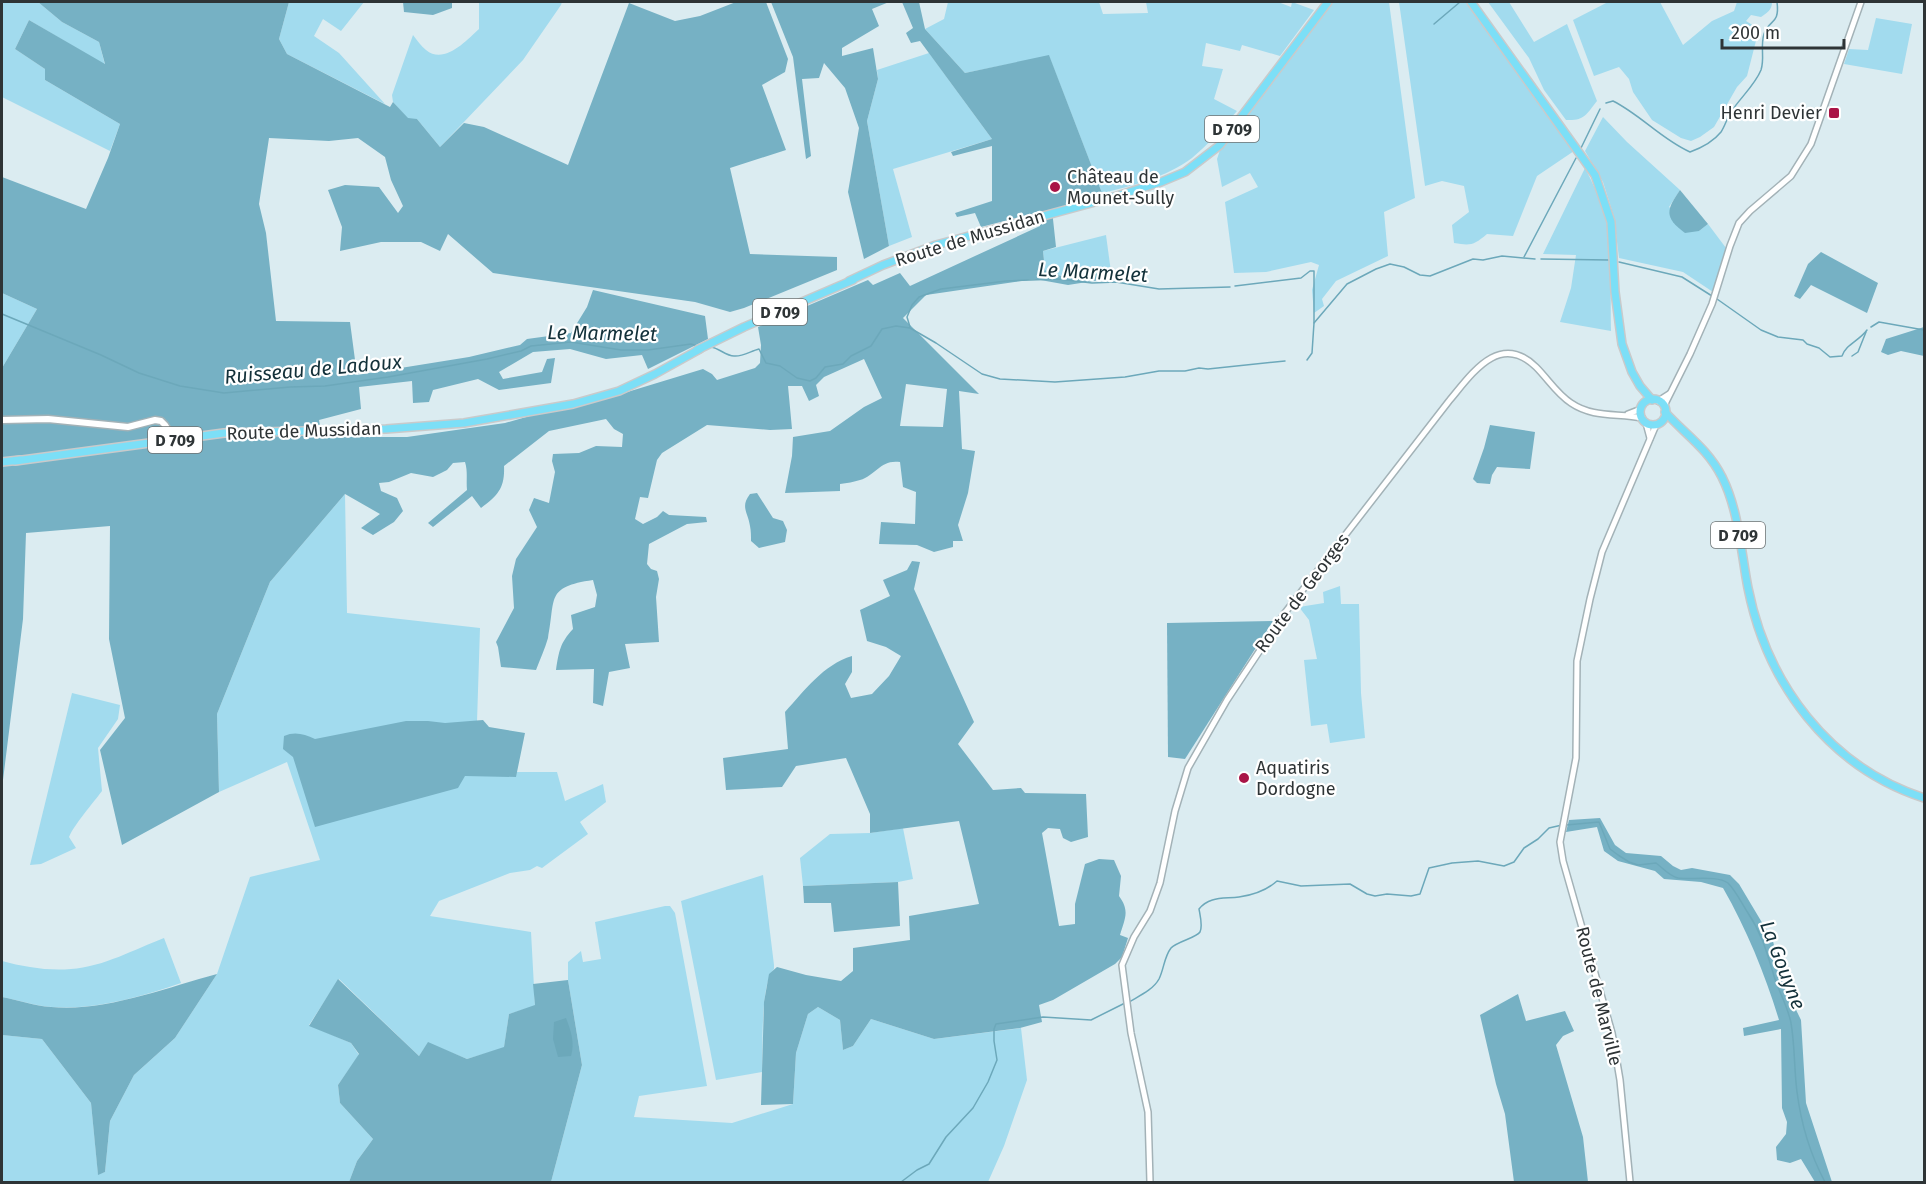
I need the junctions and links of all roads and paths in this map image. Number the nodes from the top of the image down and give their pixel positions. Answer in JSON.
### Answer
{"nodes":[{"id":1,"x":1328,"y":2,"type":"edge"},
{"id":2,"x":1471,"y":2,"type":"edge"},
{"id":3,"x":1861,"y":2,"type":"edge"},
{"id":4,"x":700,"y":349,"type":"junction"},
{"id":5,"x":1640,"y":386,"type":"junction"},
{"id":6,"x":1660,"y":405,"type":"junction"},
{"id":7,"x":1642,"y":407,"type":"junction"},
{"id":8,"x":521,"y":412,"type":"junction"},
{"id":9,"x":1626,"y":415,"type":"junction"},
{"id":10,"x":2,"y":420,"type":"edge"},
{"id":11,"x":1644,"y":421,"type":"junction"},
{"id":12,"x":1659,"y":423,"type":"junction"},
{"id":13,"x":1678,"y":426,"type":"junction"},
{"id":14,"x":1650,"y":439,"type":"junction"},
{"id":15,"x":171,"y":442,"type":"junction"},
{"id":16,"x":2,"y":462,"type":"edge"},
{"id":17,"x":1924,"y":798,"type":"edge"},
{"id":18,"x":1150,"y":1182,"type":"edge"},
{"id":19,"x":1630,"y":1182,"type":"edge"}],
"edges":[{"from":1,"to":4,"type":"main road","name":"Route de Mussidan","number":"D 709"},
{"from":2,"to":5,"type":"main road","number":"D 709"},
{"from":3,"to":6,"type":"street"},
{"from":4,"to":8,"type":"main road","name":"Route de Mussidan","number":"D 709"},
{"from":4,"to":8,"type":"main road","name":"Route de Mussidan","number":"D 709"},
{"from":5,"to":6,"type":"main road","number":"D 709"},
{"from":5,"to":7,"type":"main road","number":"D 709"},
{"from":6,"to":7,"type":"main road"},
{"from":6,"to":12,"type":"main road"},
{"from":6,"to":13,"type":"main road","number":"D 709"},
{"from":7,"to":9,"type":"street","name":"Route de Georges"},
{"from":7,"to":11,"type":"main road"},
{"from":8,"to":15,"type":"main road","name":"Route de Mussidan","number":"D 709"},
{"from":9,"to":11,"type":"street","name":"Route de Georges"},
{"from":9,"to":18,"type":"street","name":"Route de Georges"},
{"from":10,"to":15,"type":"main road"},
{"from":11,"to":12,"type":"main road"},
{"from":11,"to":14,"type":"street"},
{"from":12,"to":13,"type":"main road","number":"D 709"},
{"from":12,"to":14,"type":"street","name":"Route de Marville"},
{"from":13,"to":17,"type":"main road","number":"D 709"},
{"from":14,"to":19,"type":"street","name":"Route de Marville"},
{"from":15,"to":16,"type":"main road","name":"Route de Mussidan","number":"D 709"}]}
